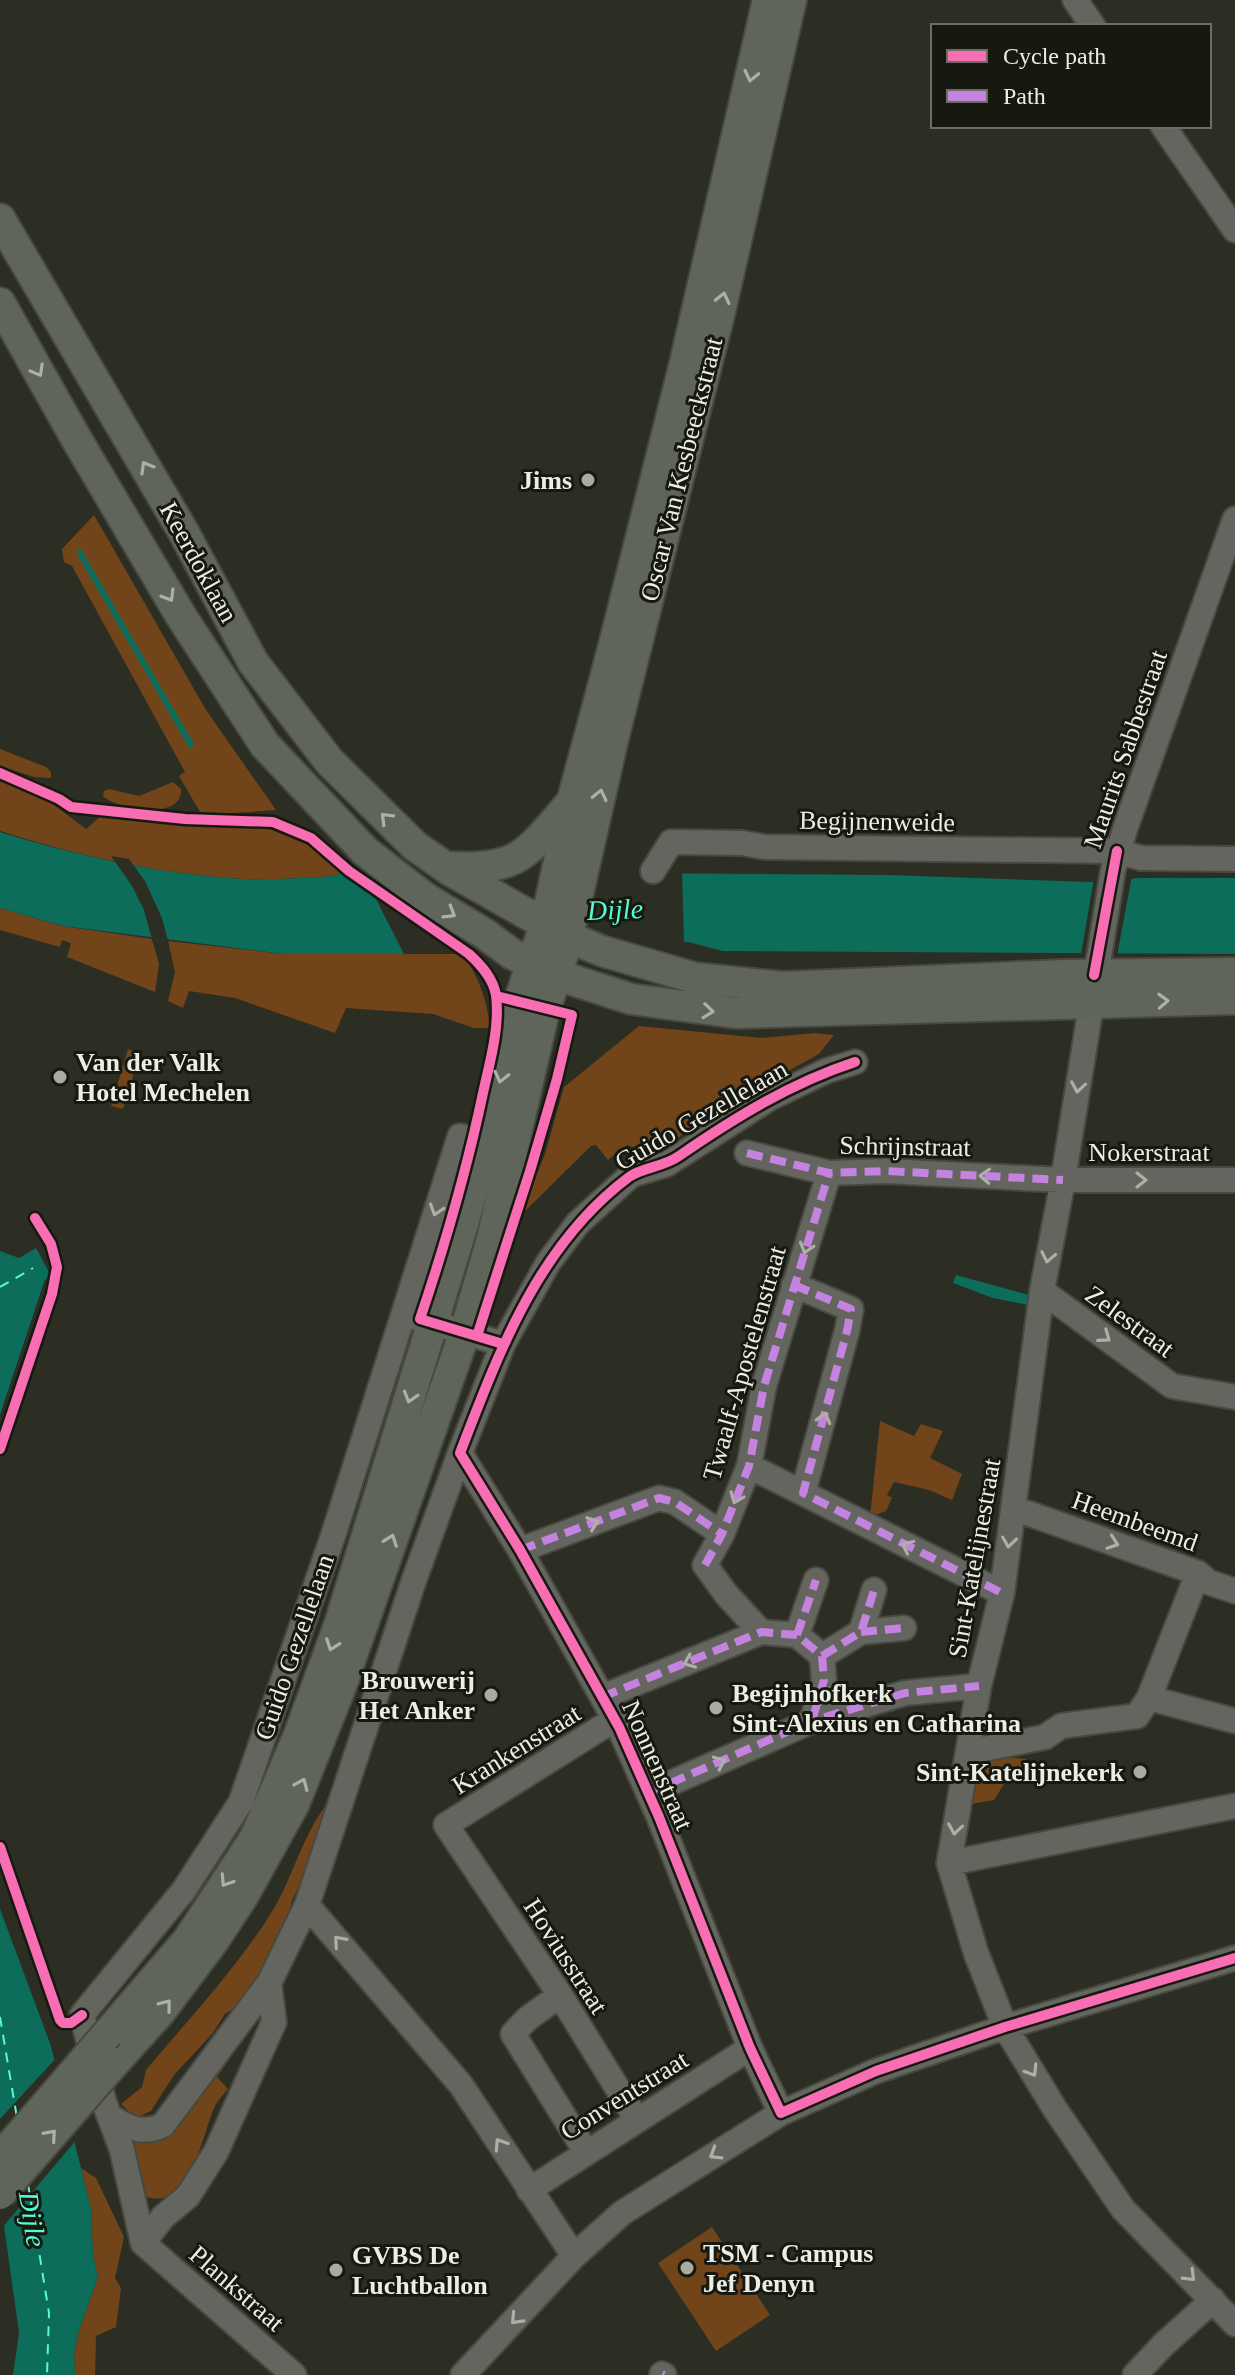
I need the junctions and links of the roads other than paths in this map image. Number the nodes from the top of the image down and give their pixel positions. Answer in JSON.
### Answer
{"nodes":[{"id":1,"x":768,"y":0,"type":"edge"},
{"id":2,"x":791,"y":0,"type":"edge"},
{"id":3,"x":1075,"y":0,"type":"edge"},
{"id":4,"x":1092,"y":24,"type":"edge"},
{"id":5,"x":1164,"y":128,"type":"edge"},
{"id":6,"x":0,"y":219,"type":"edge"},
{"id":7,"x":1235,"y":230,"type":"edge"},
{"id":8,"x":0,"y":303,"type":"edge"},
{"id":9,"x":1235,"y":519,"type":"edge"},
{"id":10,"x":572,"y":802,"type":"junction"},
{"id":11,"x":1235,"y":859,"type":"edge"},
{"id":12,"x":1115,"y":860,"type":"junction"},
{"id":13,"x":449,"y":869,"type":"junction"},
{"id":14,"x":570,"y":871,"type":"junction"},
{"id":15,"x":653,"y":871,"type":"dead end"},
{"id":16,"x":544,"y":952,"type":"junction"},
{"id":17,"x":1235,"y":973,"type":"edge"},
{"id":18,"x":1094,"y":978,"type":"junction"},
{"id":19,"x":1235,"y":999,"type":"edge"},
{"id":20,"x":855,"y":1062,"type":"dead end"},
{"id":21,"x":485,"y":1144,"type":"junction"},
{"id":22,"x":747,"y":1153,"type":"dead end"},
{"id":23,"x":829,"y":1173,"type":"junction"},
{"id":24,"x":1063,"y":1180,"type":"junction"},
{"id":25,"x":1235,"y":1180,"type":"edge"},
{"id":26,"x":794,"y":1285,"type":"junction"},
{"id":27,"x":1042,"y":1291,"type":"junction"},
{"id":28,"x":418,"y":1318,"type":"junction"},
{"id":29,"x":465,"y":1332,"type":"junction"},
{"id":30,"x":503,"y":1344,"type":"junction"},
{"id":31,"x":1235,"y":1397,"type":"edge"},
{"id":32,"x":460,"y":1453,"type":"junction"},
{"id":33,"x":749,"y":1466,"type":"junction"},
{"id":34,"x":803,"y":1493,"type":"junction"},
{"id":35,"x":1013,"y":1508,"type":"junction"},
{"id":36,"x":722,"y":1534,"type":"junction"},
{"id":37,"x":520,"y":1550,"type":"junction"},
{"id":38,"x":1198,"y":1573,"type":"junction"},
{"id":39,"x":816,"y":1580,"type":"dead end"},
{"id":40,"x":874,"y":1590,"type":"dead end"},
{"id":41,"x":1235,"y":1591,"type":"edge"},
{"id":42,"x":1002,"y":1593,"type":"junction"},
{"id":43,"x":904,"y":1628,"type":"dead end"},
{"id":44,"x":761,"y":1632,"type":"junction"},
{"id":45,"x":861,"y":1632,"type":"junction"},
{"id":46,"x":797,"y":1635,"type":"junction"},
{"id":47,"x":822,"y":1656,"type":"junction"},
{"id":48,"x":979,"y":1686,"type":"junction"},
{"id":49,"x":602,"y":1697,"type":"junction"},
{"id":50,"x":1149,"y":1698,"type":"junction"},
{"id":51,"x":615,"y":1719,"type":"junction"},
{"id":52,"x":812,"y":1721,"type":"junction"},
{"id":53,"x":1235,"y":1721,"type":"edge"},
{"id":54,"x":968,"y":1752,"type":"junction"},
{"id":55,"x":648,"y":1793,"type":"junction"},
{"id":56,"x":1235,"y":1806,"type":"edge"},
{"id":57,"x":446,"y":1825,"type":"joint"},
{"id":58,"x":949,"y":1863,"type":"junction"},
{"id":59,"x":307,"y":1905,"type":"junction"},
{"id":60,"x":1235,"y":1958,"type":"edge"},
{"id":61,"x":269,"y":1983,"type":"junction"},
{"id":62,"x":560,"y":1995,"type":"junction"},
{"id":63,"x":1005,"y":2027,"type":"junction"},
{"id":64,"x":750,"y":2048,"type":"junction"},
{"id":65,"x":781,"y":2113,"type":"junction"},
{"id":66,"x":111,"y":2117,"type":"junction"},
{"id":67,"x":637,"y":2120,"type":"junction"},
{"id":68,"x":586,"y":2152,"type":"junction"},
{"id":69,"x":0,"y":2158,"type":"edge"},
{"id":70,"x":529,"y":2190,"type":"junction"},
{"id":71,"x":0,"y":2194,"type":"edge"},
{"id":72,"x":143,"y":2243,"type":"junction"},
{"id":73,"x":574,"y":2256,"type":"junction"},
{"id":74,"x":1213,"y":2300,"type":"junction"},
{"id":75,"x":1235,"y":2324,"type":"edge"},
{"id":76,"x":473,"y":2372,"type":"edge"},
{"id":77,"x":294,"y":2375,"type":"edge"},
{"id":78,"x":1135,"y":2375,"type":"edge"}],
"edges":[{"from":1,"to":10,"type":"main road","name":"Oscar Van Kesbeeckstraat","one_way":true},
{"from":14,"to":2,"type":"main road","name":"Oscar Van Kesbeeckstraat","one_way":true},
{"from":3,"to":4,"type":"street"},
{"from":5,"to":7,"type":"street"},
{"from":13,"to":6,"type":"main road","name":"Keerdoklaan","one_way":true},
{"from":8,"to":16,"type":"main road","name":"Keerdoklaan","one_way":true},
{"from":9,"to":12,"type":"street","name":"Maurits Sabbestraat"},
{"from":10,"to":13,"type":"main road"},
{"from":10,"to":14,"type":"main road","name":"Oscar Van Kesbeeckstraat"},
{"from":11,"to":12,"type":"street"},
{"from":12,"to":15,"type":"street","name":"Begijnenweide"},
{"from":12,"to":18,"type":"street","name":"Maurits Sabbestraat"},
{"from":13,"to":16,"type":"main road","name":"Keerdoklaan"},
{"from":14,"to":16,"type":"main road","name":"Oscar Van Kesbeeckstraat"},
{"from":16,"to":18,"type":"main road"},
{"from":16,"to":18,"type":"main road","one_way":true},
{"from":16,"to":21,"type":"main road","name":"Guido Gezellelaan"},
{"from":17,"to":18,"type":"main road"},
{"from":18,"to":19,"type":"main road","one_way":true},
{"from":18,"to":24,"type":"street","name":"Sint-Katelijnestraat","one_way":true},
{"from":20,"to":30,"type":"street","name":"Guido Gezellelaan"},
{"from":21,"to":28,"type":"main road","name":"Guido Gezellelaan","one_way":true},
{"from":21,"to":29,"type":"main road","name":"Guido Gezellelaan"},
{"from":22,"to":23,"type":"street","name":"Schrijnstraat"},
{"from":24,"to":23,"type":"street","name":"Schrijnstraat","one_way":true},
{"from":23,"to":26,"type":"street","name":"Twaalf-Apostelenstraat","one_way":true},
{"from":24,"to":25,"type":"street","name":"Nokerstraat","one_way":true},
{"from":24,"to":27,"type":"street","name":"Sint-Katelijnestraat","one_way":true},
{"from":26,"to":33,"type":"street","name":"Twaalf-Apostelenstraat"},
{"from":34,"to":26,"type":"street","one_way":true},
{"from":27,"to":31,"type":"street","name":"Zelestraat","one_way":true},
{"from":27,"to":35,"type":"street","name":"Sint-Katelijnestraat"},
{"from":28,"to":29,"type":"street"},
{"from":28,"to":66,"type":"street","name":"Guido Gezellelaan"},
{"from":28,"to":69,"type":"main road","name":"Guido Gezellelaan","one_way":true,"bridge":true},
{"from":29,"to":30,"type":"street"},
{"from":71,"to":29,"type":"main road","name":"Guido Gezellelaan","one_way":true,"bridge":true},
{"from":30,"to":32,"type":"street","name":"Guido Gezellelaan"},
{"from":32,"to":37,"type":"street","name":"Nonnenstraat"},
{"from":32,"to":59,"type":"street","name":"Guido Gezellelaan"},
{"from":33,"to":34,"type":"street"},
{"from":33,"to":36,"type":"street","name":"Twaalf-Apostelenstraat","one_way":true},
{"from":42,"to":34,"type":"street","one_way":true},
{"from":35,"to":38,"type":"street","name":"Heembeemd","one_way":true},
{"from":35,"to":42,"type":"street","name":"Sint-Katelijnestraat","one_way":true},
{"from":37,"to":36,"type":"street","one_way":true},
{"from":36,"to":44,"type":"street","name":"Twaalf-Apostelenstraat"},
{"from":37,"to":49,"type":"street","name":"Nonnenstraat"},
{"from":38,"to":41,"type":"street","name":"Heembeemd"},
{"from":38,"to":50,"type":"street"},
{"from":39,"to":46,"type":"street"},
{"from":40,"to":45,"type":"street"},
{"from":42,"to":48,"type":"street","name":"Sint-Katelijnestraat"},
{"from":43,"to":45,"type":"street"},
{"from":44,"to":46,"type":"street"},
{"from":44,"to":49,"type":"street","one_way":true},
{"from":45,"to":47,"type":"street"},
{"from":46,"to":47,"type":"street"},
{"from":47,"to":52,"type":"street"},
{"from":48,"to":52,"type":"street"},
{"from":48,"to":54,"type":"street","name":"Sint-Katelijnestraat"},
{"from":49,"to":51,"type":"street","name":"Nonnenstraat"},
{"from":50,"to":53,"type":"street"},
{"from":50,"to":54,"type":"street"},
{"from":51,"to":55,"type":"street","name":"Nonnenstraat"},
{"from":51,"to":57,"type":"street","name":"Krankenstraat"},
{"from":55,"to":52,"type":"street","one_way":true},
{"from":54,"to":58,"type":"street","name":"Sint-Katelijnestraat","one_way":true},
{"from":55,"to":64,"type":"street","name":"Nonnenstraat"},
{"from":56,"to":58,"type":"street"},
{"from":57,"to":62,"type":"street","name":"Hoviusstraat"},
{"from":58,"to":63,"type":"street","name":"Sint-Katelijnestraat"},
{"from":59,"to":61,"type":"street","name":"Guido Gezellelaan"},
{"from":70,"to":59,"type":"street","one_way":true},
{"from":60,"to":63,"type":"street"},
{"from":61,"to":66,"type":"street","name":"Guido Gezellelaan"},
{"from":61,"to":72,"type":"street"},
{"from":62,"to":67,"type":"street","name":"Hoviusstraat"},
{"from":62,"to":68,"type":"street"},
{"from":63,"to":65,"type":"street"},
{"from":63,"to":74,"type":"street","name":"Sint-Katelijnestraat","one_way":true},
{"from":64,"to":65,"type":"street","name":"Nonnenstraat"},
{"from":64,"to":67,"type":"street","name":"Conventstraat"},
{"from":65,"to":73,"type":"street","one_way":true},
{"from":66,"to":72,"type":"street","name":"Guido Gezellelaan"},
{"from":67,"to":68,"type":"street","name":"Conventstraat"},
{"from":68,"to":70,"type":"street","name":"Conventstraat"},
{"from":70,"to":73,"type":"street"},
{"from":72,"to":77,"type":"street","name":"Plankstraat"},
{"from":73,"to":76,"type":"street","one_way":true},
{"from":74,"to":75,"type":"street","name":"Sint-Katelijnestraat"},
{"from":74,"to":78,"type":"street"}]}
